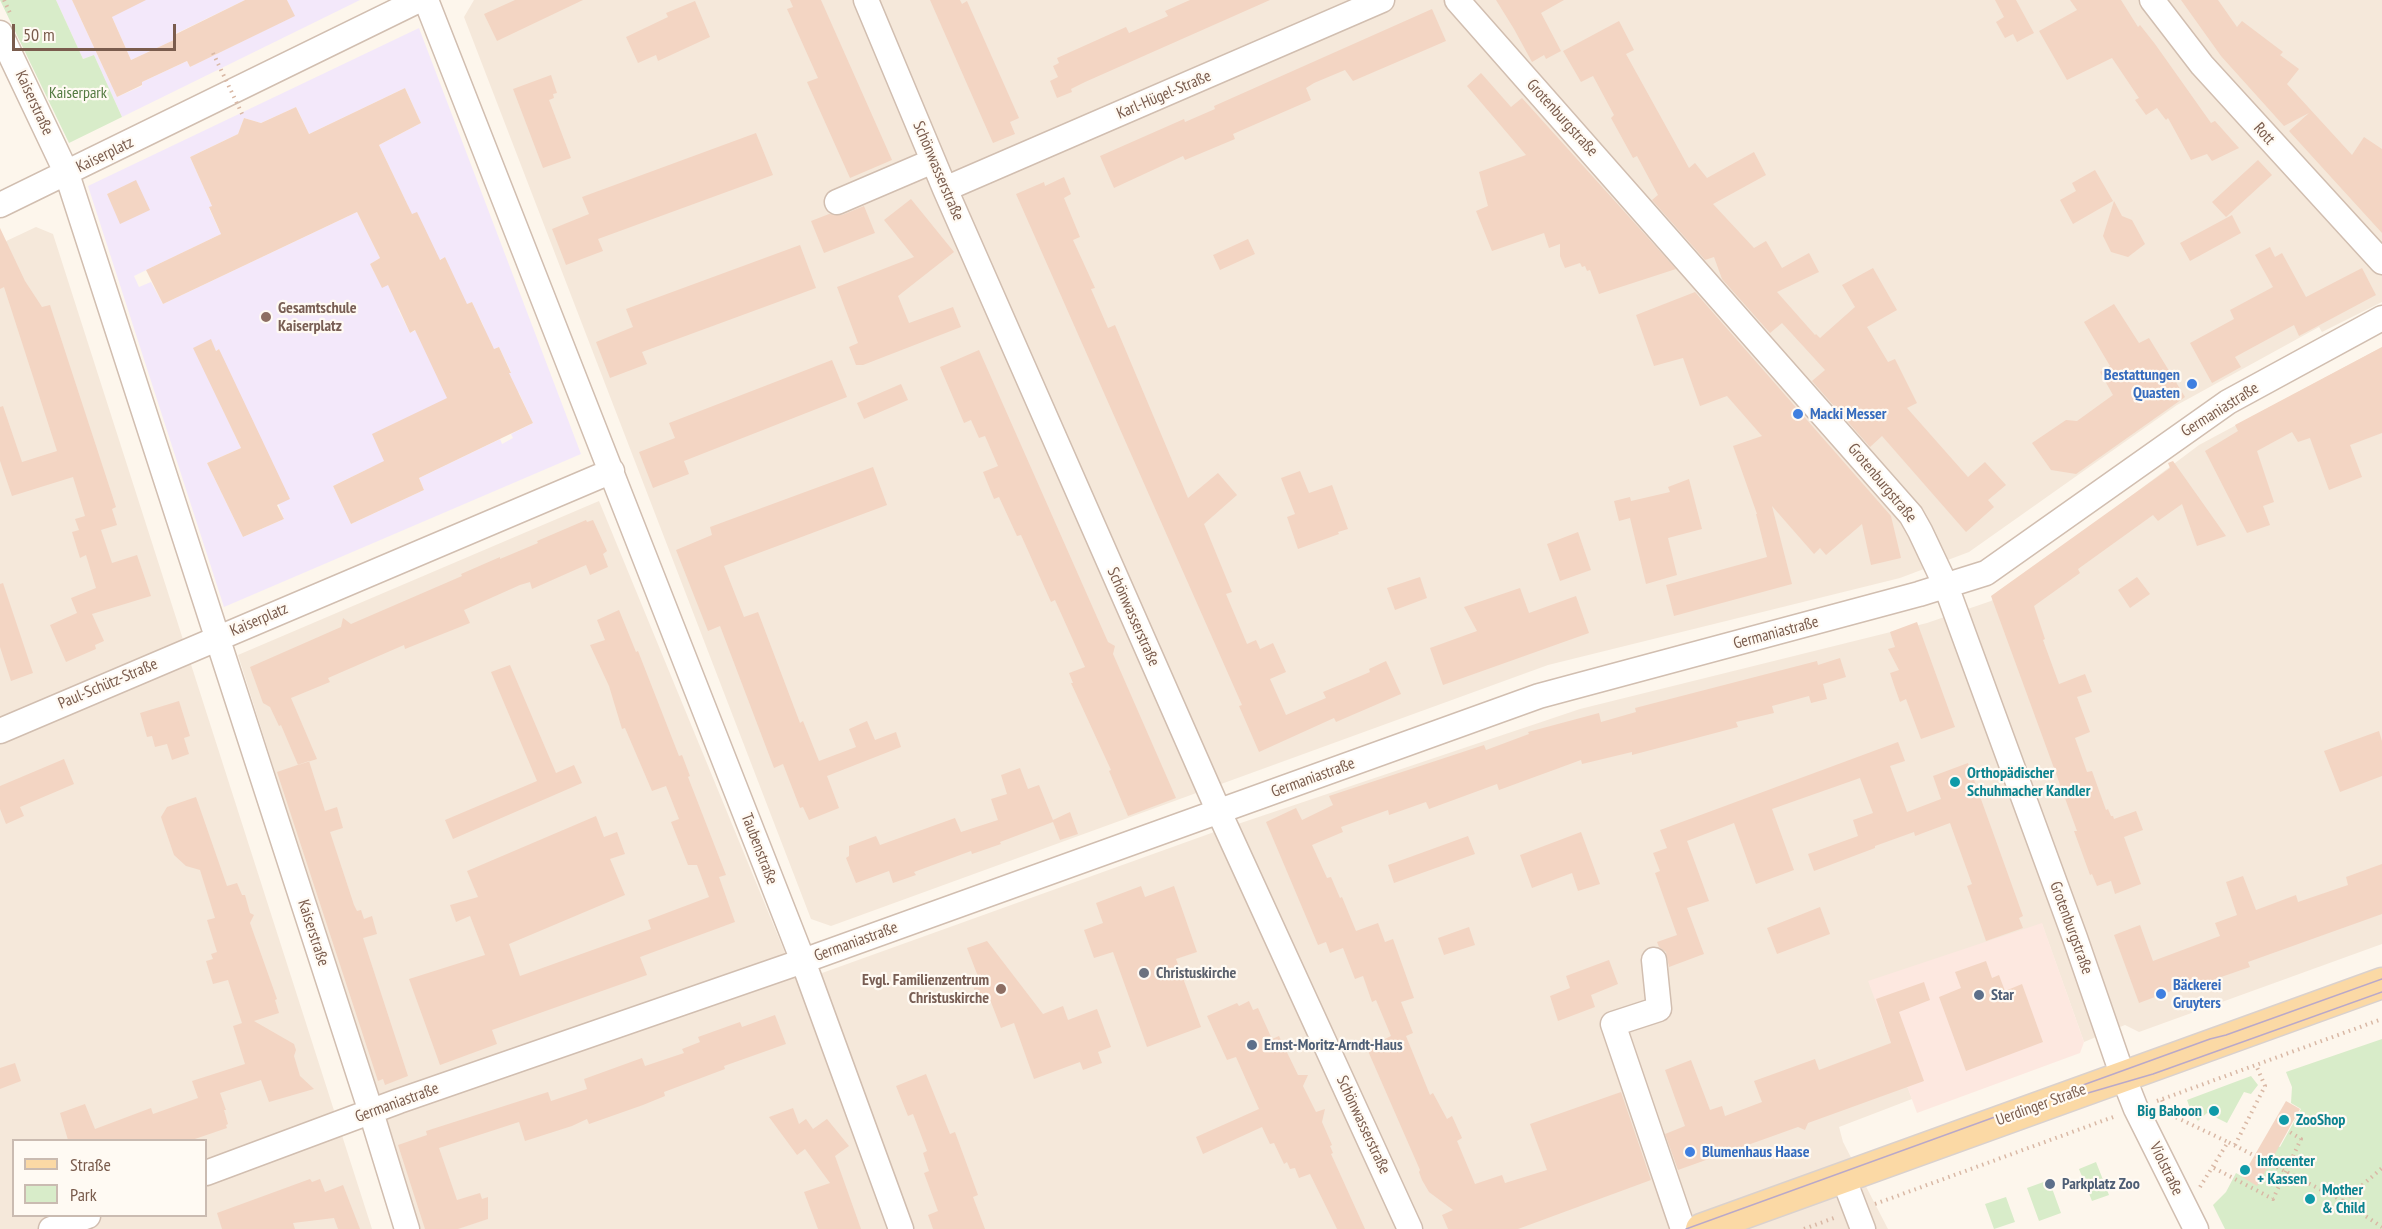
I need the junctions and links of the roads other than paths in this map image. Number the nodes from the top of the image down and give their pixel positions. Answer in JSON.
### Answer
{"nodes":[{"id":1,"x":418,"y":0,"type":"edge"},
{"id":2,"x":426,"y":0,"type":"edge"},
{"id":3,"x":866,"y":0,"type":"edge"},
{"id":4,"x":1382,"y":0,"type":"edge"},
{"id":5,"x":1457,"y":0,"type":"edge"},
{"id":6,"x":2152,"y":0,"type":"edge"},
{"id":7,"x":0,"y":33,"type":"edge"},
{"id":8,"x":933,"y":161,"type":"junction"},
{"id":9,"x":67,"y":174,"type":"junction"},
{"id":10,"x":945,"y":189,"type":"junction"},
{"id":11,"x":837,"y":202,"type":"dead end"},
{"id":12,"x":0,"y":205,"type":"edge"},
{"id":13,"x":2382,"y":262,"type":"edge"},
{"id":14,"x":2382,"y":318,"type":"edge"},
{"id":15,"x":612,"y":471,"type":"junction"},
{"id":16,"x":1946,"y":586,"type":"junction"},
{"id":17,"x":217,"y":638,"type":"junction"},
{"id":18,"x":0,"y":731,"type":"edge"},
{"id":19,"x":1219,"y":812,"type":"junction"},
{"id":20,"x":1654,"y":960,"type":"dead end"},
{"id":21,"x":803,"y":961,"type":"junction"},
{"id":22,"x":2382,"y":983,"type":"edge"},
{"id":23,"x":2123,"y":1076,"type":"junction"},
{"id":24,"x":371,"y":1112,"type":"junction"},
{"id":25,"x":207,"y":1173,"type":"edge"},
{"id":26,"x":1843,"y":1177,"type":"junction"},
{"id":27,"x":83,"y":1217,"type":"edge"},
{"id":28,"x":1859,"y":1220,"type":"edge"},
{"id":29,"x":51,"y":1229,"type":"edge"},
{"id":30,"x":407,"y":1229,"type":"edge"},
{"id":31,"x":901,"y":1229,"type":"edge"},
{"id":32,"x":1410,"y":1229,"type":"edge"},
{"id":33,"x":1683,"y":1229,"type":"edge"},
{"id":34,"x":1701,"y":1229,"type":"edge"},
{"id":35,"x":2196,"y":1229,"type":"edge"}],
"edges":[{"from":1,"to":9,"type":"street","name":"Kaiserplatz"},
{"from":2,"to":15,"type":"street"},
{"from":3,"to":8,"type":"street","name":"Schönwasserstraße"},
{"from":4,"to":10,"type":"street","name":"Karl-Hügel-Straße"},
{"from":5,"to":16,"type":"street","name":"Grotenburgstraße"},
{"from":6,"to":13,"type":"street","name":"Rott"},
{"from":7,"to":9,"type":"street","name":"Kaiserstraße"},
{"from":8,"to":10,"type":"street","name":"Schönwasserstraße"},
{"from":8,"to":11,"type":"street"},
{"from":9,"to":12,"type":"street"},
{"from":9,"to":17,"type":"street","name":"Kaiserplatz"},
{"from":10,"to":19,"type":"street","name":"Schönwasserstraße"},
{"from":14,"to":16,"type":"street","name":"Germaniastraße"},
{"from":15,"to":17,"type":"street","name":"Kaiserplatz"},
{"from":15,"to":21,"type":"street","name":"Taubenstraße"},
{"from":16,"to":19,"type":"street","name":"Germaniastraße"},
{"from":16,"to":23,"type":"street","name":"Grotenburgstraße"},
{"from":17,"to":18,"type":"street","name":"Paul-Schütz-Straße"},
{"from":17,"to":24,"type":"street","name":"Kaiserstraße"},
{"from":19,"to":21,"type":"street","name":"Germaniastraße"},
{"from":19,"to":32,"type":"street","name":"Schönwasserstraße"},
{"from":20,"to":33,"type":"street"},
{"from":21,"to":24,"type":"street","name":"Germaniastraße"},
{"from":21,"to":31,"type":"street","name":"Taubenstraße"},
{"from":22,"to":23,"type":"main road","name":"Uerdinger Straße"},
{"from":23,"to":26,"type":"main road","name":"Uerdinger Straße"},
{"from":23,"to":35,"type":"street","name":"Violstraße"},
{"from":24,"to":25,"type":"street","name":"Germaniastraße"},
{"from":24,"to":30,"type":"street","name":"Kaiserstraße"},
{"from":26,"to":28,"type":"street"},
{"from":26,"to":34,"type":"main road","name":"Uerdinger Straße"},
{"from":27,"to":29,"type":"street"}]}
